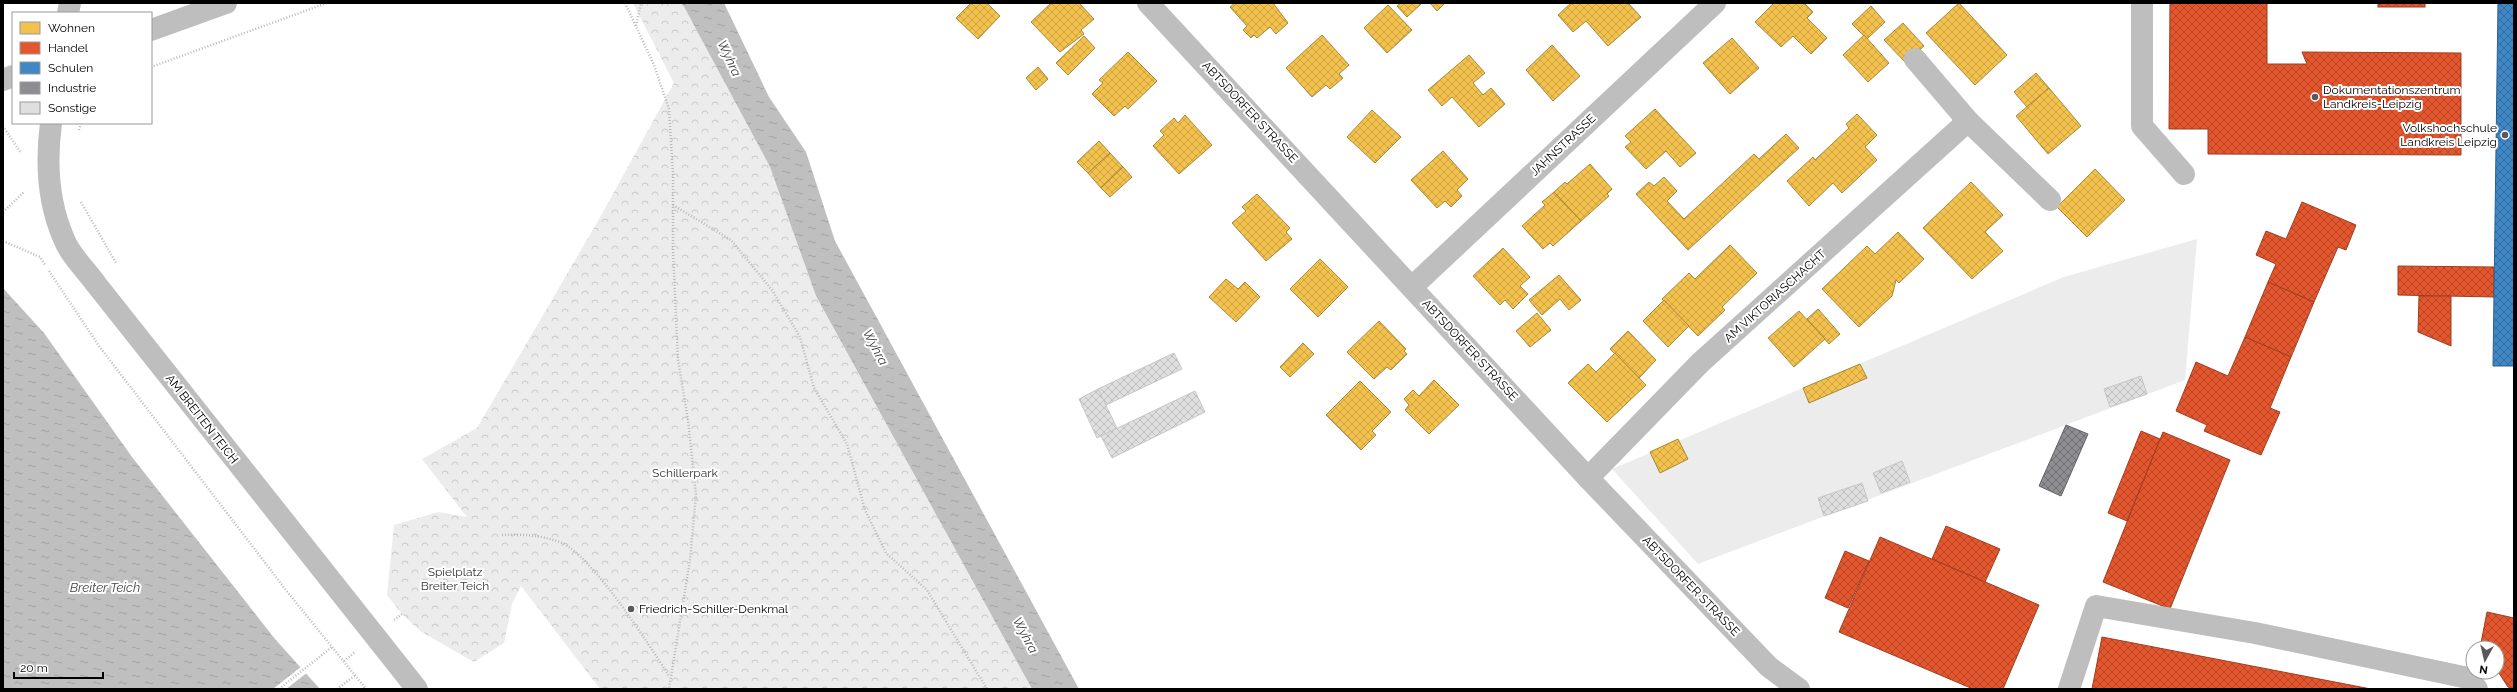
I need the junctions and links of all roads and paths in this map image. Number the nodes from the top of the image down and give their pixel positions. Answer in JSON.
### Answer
{"nodes":[{"id":1,"x":226,"y":3,"type":"edge"},
{"id":2,"x":328,"y":3,"type":"edge"},
{"id":3,"x":625,"y":3,"type":"edge"},
{"id":4,"x":642,"y":3,"type":"edge"},
{"id":5,"x":1148,"y":3,"type":"edge"},
{"id":6,"x":1715,"y":3,"type":"edge"},
{"id":7,"x":2142,"y":3,"type":"edge"},
{"id":8,"x":636,"y":26,"type":"junction"},
{"id":9,"x":152,"y":30,"type":"edge"},
{"id":10,"x":1915,"y":59,"type":"dead end"},
{"id":11,"x":152,"y":67,"type":"edge"},
{"id":12,"x":1968,"y":121,"type":"junction"},
{"id":13,"x":51,"y":124,"type":"edge"},
{"id":14,"x":3,"y":126,"type":"edge"},
{"id":15,"x":17,"y":144,"type":"dead end"},
{"id":16,"x":2184,"y":174,"type":"dead end"},
{"id":17,"x":25,"y":191,"type":"dead end"},
{"id":18,"x":79,"y":199,"type":"dead end"},
{"id":19,"x":2050,"y":200,"type":"dead end"},
{"id":20,"x":673,"y":205,"type":"junction"},
{"id":21,"x":3,"y":212,"type":"edge"},
{"id":22,"x":3,"y":241,"type":"edge"},
{"id":23,"x":117,"y":266,"type":"dead end"},
{"id":24,"x":1412,"y":287,"type":"junction"},
{"id":25,"x":1588,"y":478,"type":"junction"},
{"id":26,"x":502,"y":534,"type":"dead end"},
{"id":27,"x":332,"y":647,"type":"junction"},
{"id":28,"x":356,"y":675,"type":"junction"},
{"id":29,"x":669,"y":677,"type":"junction"},
{"id":30,"x":279,"y":689,"type":"edge"},
{"id":31,"x":337,"y":689,"type":"edge"},
{"id":32,"x":366,"y":689,"type":"edge"},
{"id":33,"x":417,"y":689,"type":"edge"},
{"id":34,"x":669,"y":689,"type":"edge"},
{"id":35,"x":987,"y":689,"type":"edge"},
{"id":36,"x":1799,"y":689,"type":"edge"},
{"id":37,"x":2069,"y":689,"type":"edge"},
{"id":38,"x":2477,"y":689,"type":"edge"}],
"edges":[{"from":1,"to":9,"type":"street"},
{"from":2,"to":11,"type":"path"},
{"from":3,"to":8,"type":"path"},
{"from":4,"to":8,"type":"path"},
{"from":5,"to":24,"type":"street","name":"ABTSDORFER STRASSE"},
{"from":6,"to":24,"type":"street","name":"JAHNSTRASSE"},
{"from":7,"to":16,"type":"street"},
{"from":8,"to":20,"type":"path"},
{"from":10,"to":12,"type":"street"},
{"from":12,"to":19,"type":"street"},
{"from":12,"to":25,"type":"street","name":"AM VIKTORIASCHACHT"},
{"from":13,"to":33,"type":"street","name":"AM BREITEN TEICH"},
{"from":14,"to":15,"type":"path"},
{"from":17,"to":21,"type":"path"},
{"from":18,"to":23,"type":"path"},
{"from":20,"to":29,"type":"path"},
{"from":20,"to":35,"type":"path"},
{"from":22,"to":27,"type":"path"},
{"from":24,"to":25,"type":"street","name":"ABTSDORFER STRASSE"},
{"from":25,"to":36,"type":"street","name":"ABTSDORFER STRASSE"},
{"from":26,"to":29,"type":"path"},
{"from":27,"to":28,"type":"path"},
{"from":27,"to":30,"type":"path"},
{"from":28,"to":31,"type":"path"},
{"from":28,"to":32,"type":"path"},
{"from":29,"to":34,"type":"path"},
{"from":37,"to":38,"type":"street"}]}
